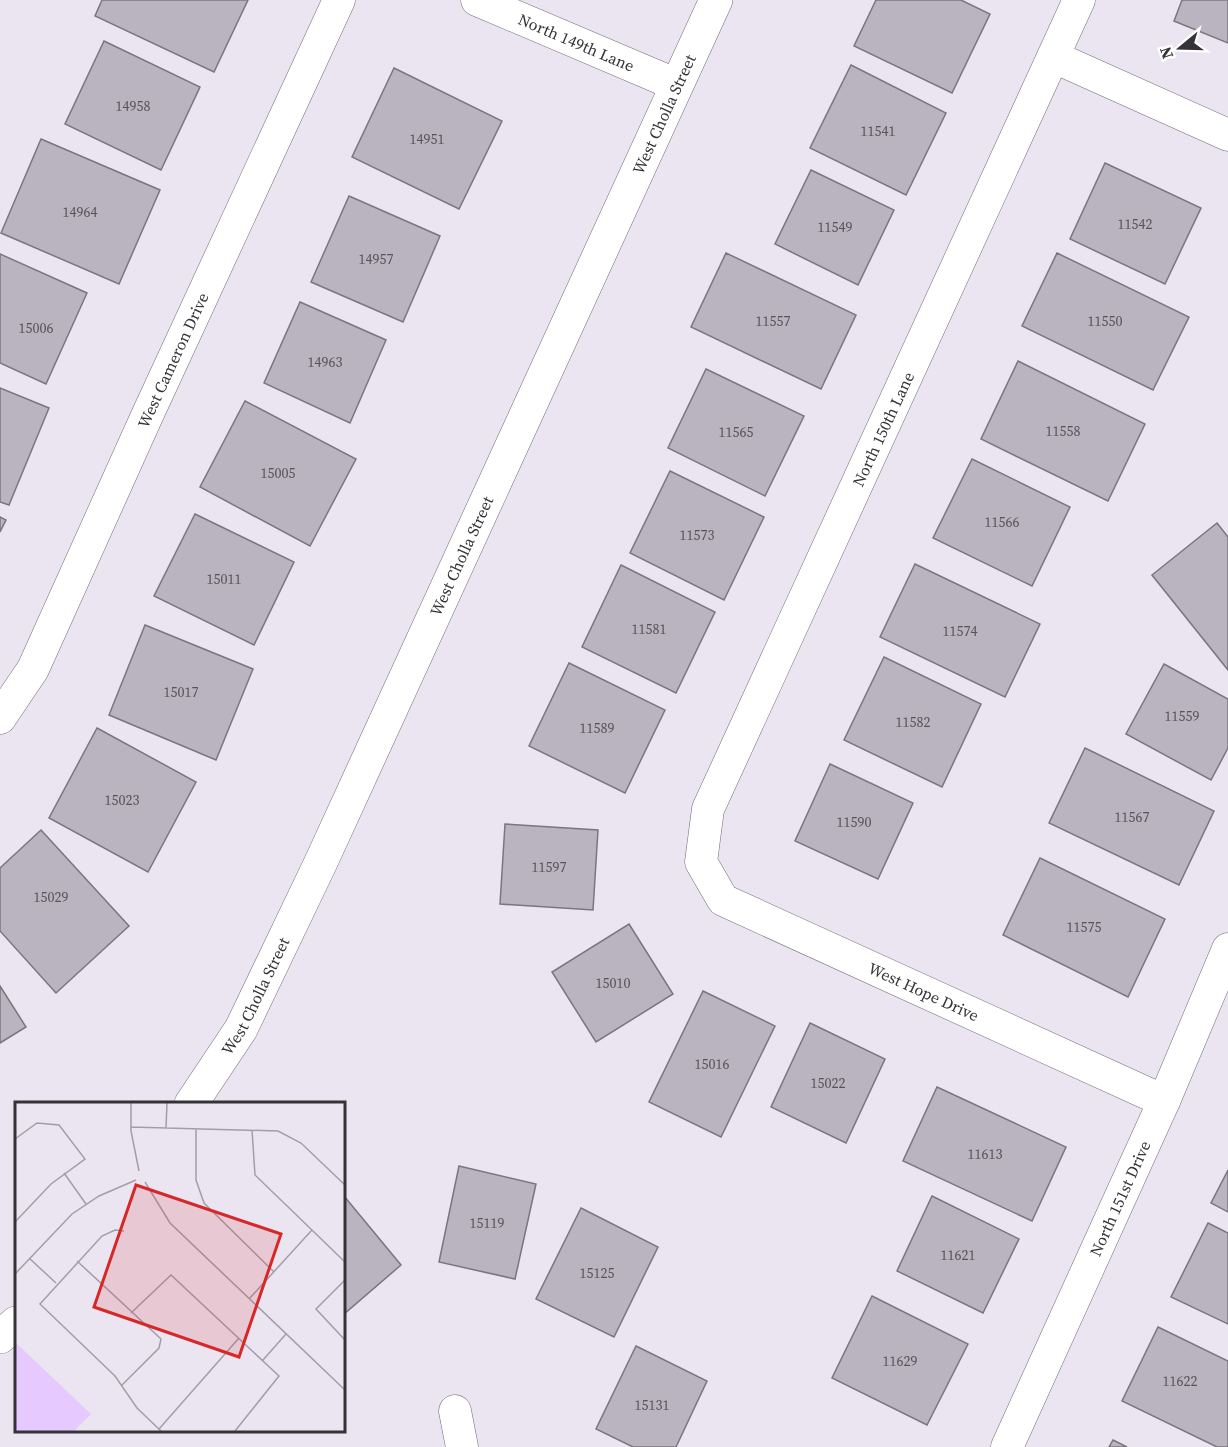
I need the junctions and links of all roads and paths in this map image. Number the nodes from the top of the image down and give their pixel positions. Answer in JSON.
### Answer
{"nodes":[{"id":1,"x":339,"y":0,"type":"edge"},
{"id":2,"x":477,"y":0,"type":"edge"},
{"id":3,"x":716,"y":0,"type":"edge"},
{"id":4,"x":1079,"y":0,"type":"edge"},
{"id":5,"x":1054,"y":57,"type":"junction"},
{"id":6,"x":677,"y":85,"type":"junction"},
{"id":7,"x":1228,"y":135,"type":"edge"},
{"id":8,"x":0,"y":718,"type":"edge"},
{"id":9,"x":701,"y":862,"type":"joint"},
{"id":10,"x":1228,"y":949,"type":"edge"},
{"id":11,"x":1164,"y":1101,"type":"junction"},
{"id":12,"x":192,"y":1102,"type":"edge"},
{"id":13,"x":15,"y":1324,"type":"edge"},
{"id":14,"x":0,"y":1337,"type":"edge"},
{"id":15,"x":455,"y":1411,"type":"dead end"},
{"id":16,"x":462,"y":1447,"type":"edge"},
{"id":17,"x":1007,"y":1447,"type":"edge"}],
"edges":[{"from":1,"to":8,"type":"street","name":"West Cameron Drive"},
{"from":2,"to":6,"type":"street","name":"North 149th Lane"},
{"from":3,"to":6,"type":"street","name":"West Cholla Street"},
{"from":4,"to":5,"type":"street","name":"North 150th Lane"},
{"from":5,"to":7,"type":"street"},
{"from":5,"to":9,"type":"street","name":"North 150th Lane"},
{"from":6,"to":12,"type":"street","name":"West Cholla Street"},
{"from":9,"to":11,"type":"street","name":"West Hope Drive"},
{"from":10,"to":11,"type":"street","name":"North 151st Drive"},
{"from":11,"to":17,"type":"street","name":"North 151st Drive"},
{"from":13,"to":14,"type":"street"},
{"from":15,"to":16,"type":"street"}]}
